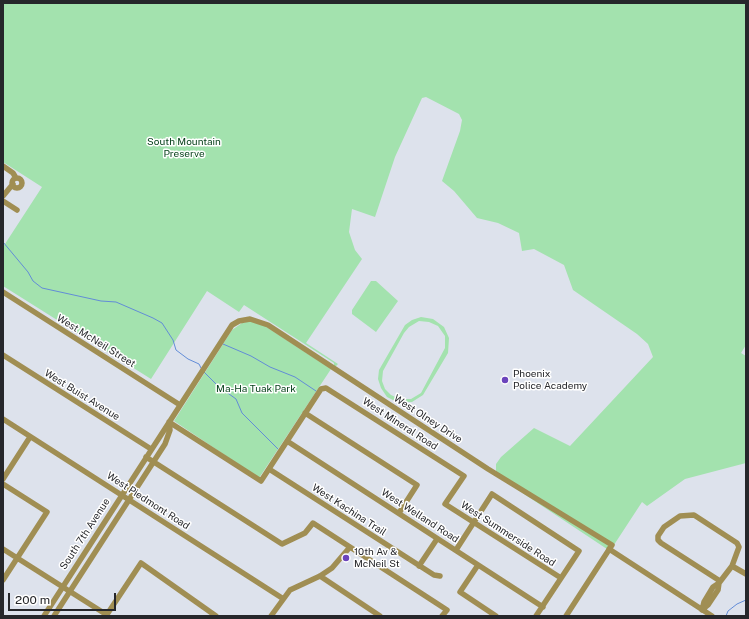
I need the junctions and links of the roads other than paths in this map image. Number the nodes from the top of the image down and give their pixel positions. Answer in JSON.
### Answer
{"nodes":[{"id":1,"x":3,"y":166,"type":"edge"},
{"id":2,"x":16,"y":178,"type":"junction"},
{"id":3,"x":13,"y":184,"type":"junction"},
{"id":4,"x":3,"y":196,"type":"edge"},
{"id":5,"x":3,"y":201,"type":"edge"},
{"id":6,"x":17,"y":210,"type":"dead end"},
{"id":7,"x":3,"y":292,"type":"edge"},
{"id":8,"x":232,"y":325,"type":"joint"},
{"id":9,"x":3,"y":356,"type":"edge"},
{"id":10,"x":180,"y":405,"type":"junction"},
{"id":11,"x":306,"y":412,"type":"junction"},
{"id":12,"x":3,"y":419,"type":"edge"},
{"id":13,"x":169,"y":422,"type":"junction"},
{"id":14,"x":30,"y":437,"type":"junction"},
{"id":15,"x":287,"y":441,"type":"junction"},
{"id":16,"x":151,"y":449,"type":"junction"},
{"id":17,"x":146,"y":457,"type":"junction"},
{"id":18,"x":153,"y":461,"type":"junction"},
{"id":19,"x":269,"y":469,"type":"junction"},
{"id":20,"x":3,"y":478,"type":"edge"},
{"id":21,"x":3,"y":484,"type":"edge"},
{"id":22,"x":121,"y":494,"type":"junction"},
{"id":23,"x":129,"y":499,"type":"junction"},
{"id":24,"x":446,"y":504,"type":"joint"},
{"id":25,"x":399,"y":513,"type":"junction"},
{"id":26,"x":474,"y":523,"type":"junction"},
{"id":27,"x":437,"y":538,"type":"junction"},
{"id":28,"x":350,"y":547,"type":"junction"},
{"id":29,"x":611,"y":547,"type":"junction"},
{"id":30,"x":3,"y":549,"type":"edge"},
{"id":31,"x":456,"y":550,"type":"junction"},
{"id":32,"x":17,"y":558,"type":"junction"},
{"id":33,"x":478,"y":564,"type":"junction"},
{"id":34,"x":419,"y":566,"type":"junction"},
{"id":35,"x":734,"y":567,"type":"junction"},
{"id":36,"x":745,"y":573,"type":"edge"},
{"id":37,"x":320,"y":576,"type":"junction"},
{"id":38,"x":440,"y":576,"type":"dead end"},
{"id":39,"x":561,"y":578,"type":"junction"},
{"id":40,"x":3,"y":580,"type":"edge"},
{"id":41,"x":719,"y":582,"type":"junction"},
{"id":42,"x":62,"y":586,"type":"junction"},
{"id":43,"x":70,"y":591,"type":"junction"},
{"id":44,"x":282,"y":598,"type":"junction"},
{"id":45,"x":542,"y":607,"type":"junction"},
{"id":46,"x":702,"y":610,"type":"junction"},
{"id":47,"x":106,"y":615,"type":"edge"},
{"id":48,"x":44,"y":616,"type":"edge"},
{"id":49,"x":54,"y":616,"type":"edge"},
{"id":50,"x":216,"y":616,"type":"edge"},
{"id":51,"x":271,"y":616,"type":"edge"},
{"id":52,"x":380,"y":616,"type":"edge"},
{"id":53,"x":442,"y":616,"type":"edge"},
{"id":54,"x":496,"y":616,"type":"edge"},
{"id":55,"x":536,"y":616,"type":"edge"},
{"id":56,"x":566,"y":616,"type":"edge"},
{"id":57,"x":712,"y":616,"type":"edge"}],
"edges":[{"from":1,"to":2,"type":"street"},
{"from":2,"to":3,"type":"street"},
{"from":2,"to":3,"type":"street"},
{"from":3,"to":4,"type":"street"},
{"from":5,"to":6,"type":"street"},
{"from":7,"to":10,"type":"street","name":"West McNeil Street"},
{"from":8,"to":10,"type":"street","name":"South 7th Avenue"},
{"from":8,"to":29,"type":"street","name":"West Olney Drive"},
{"from":9,"to":16,"type":"street","name":"West Buist Avenue"},
{"from":10,"to":13,"type":"street","name":"South 7th Avenue"},
{"from":11,"to":15,"type":"street"},
{"from":11,"to":24,"type":"street","name":"West Mineral Road"},
{"from":11,"to":25,"type":"street"},
{"from":12,"to":14,"type":"street","name":"West Piedmont Road"},
{"from":13,"to":16,"type":"street","name":"South 7th Avenue"},
{"from":13,"to":18,"type":"street","name":"South 7th Avenue"},
{"from":13,"to":19,"type":"street"},
{"from":14,"to":20,"type":"street"},
{"from":14,"to":22,"type":"street","name":"West Piedmont Road"},
{"from":15,"to":19,"type":"street"},
{"from":15,"to":25,"type":"street","name":"West Welland Road"},
{"from":16,"to":17,"type":"street","name":"South 7th Avenue"},
{"from":17,"to":18,"type":"street"},
{"from":17,"to":22,"type":"street","name":"South 7th Avenue"},
{"from":18,"to":23,"type":"street","name":"South 7th Avenue"},
{"from":18,"to":28,"type":"street"},
{"from":19,"to":34,"type":"street","name":"West Kachina Trail"},
{"from":21,"to":32,"type":"street"},
{"from":22,"to":23,"type":"street","name":"West Piedmont Road"},
{"from":22,"to":42,"type":"street","name":"South 7th Avenue"},
{"from":23,"to":43,"type":"street","name":"South 7th Avenue"},
{"from":23,"to":44,"type":"street","name":"West Piedmont Road"},
{"from":24,"to":26,"type":"street","name":"West Summerside Road"},
{"from":25,"to":27,"type":"street","name":"West Welland Road"},
{"from":26,"to":31,"type":"street"},
{"from":26,"to":39,"type":"street","name":"West Summerside Road"},
{"from":26,"to":39,"type":"street"},
{"from":27,"to":31,"type":"street","name":"West Welland Road"},
{"from":27,"to":34,"type":"street"},
{"from":28,"to":37,"type":"street"},
{"from":28,"to":53,"type":"street"},
{"from":29,"to":46,"type":"street","name":"West Olney Drive"},
{"from":29,"to":56,"type":"street"},
{"from":30,"to":32,"type":"street"},
{"from":31,"to":33,"type":"street","name":"West Welland Road"},
{"from":32,"to":40,"type":"street"},
{"from":32,"to":42,"type":"street"},
{"from":33,"to":45,"type":"street","name":"West Welland Road"},
{"from":33,"to":54,"type":"street"},
{"from":34,"to":38,"type":"street","name":"West Kachina Trail"},
{"from":35,"to":36,"type":"street"},
{"from":35,"to":41,"type":"street"},
{"from":35,"to":41,"type":"street"},
{"from":37,"to":44,"type":"street"},
{"from":37,"to":52,"type":"street"},
{"from":39,"to":45,"type":"street"},
{"from":41,"to":46,"type":"street"},
{"from":42,"to":43,"type":"street"},
{"from":42,"to":48,"type":"street","name":"South 7th Avenue"},
{"from":43,"to":47,"type":"street"},
{"from":43,"to":49,"type":"street","name":"South 7th Avenue"},
{"from":44,"to":51,"type":"street"},
{"from":45,"to":55,"type":"street"},
{"from":46,"to":57,"type":"street","name":"West Olney Drive"},
{"from":47,"to":50,"type":"street"}]}
